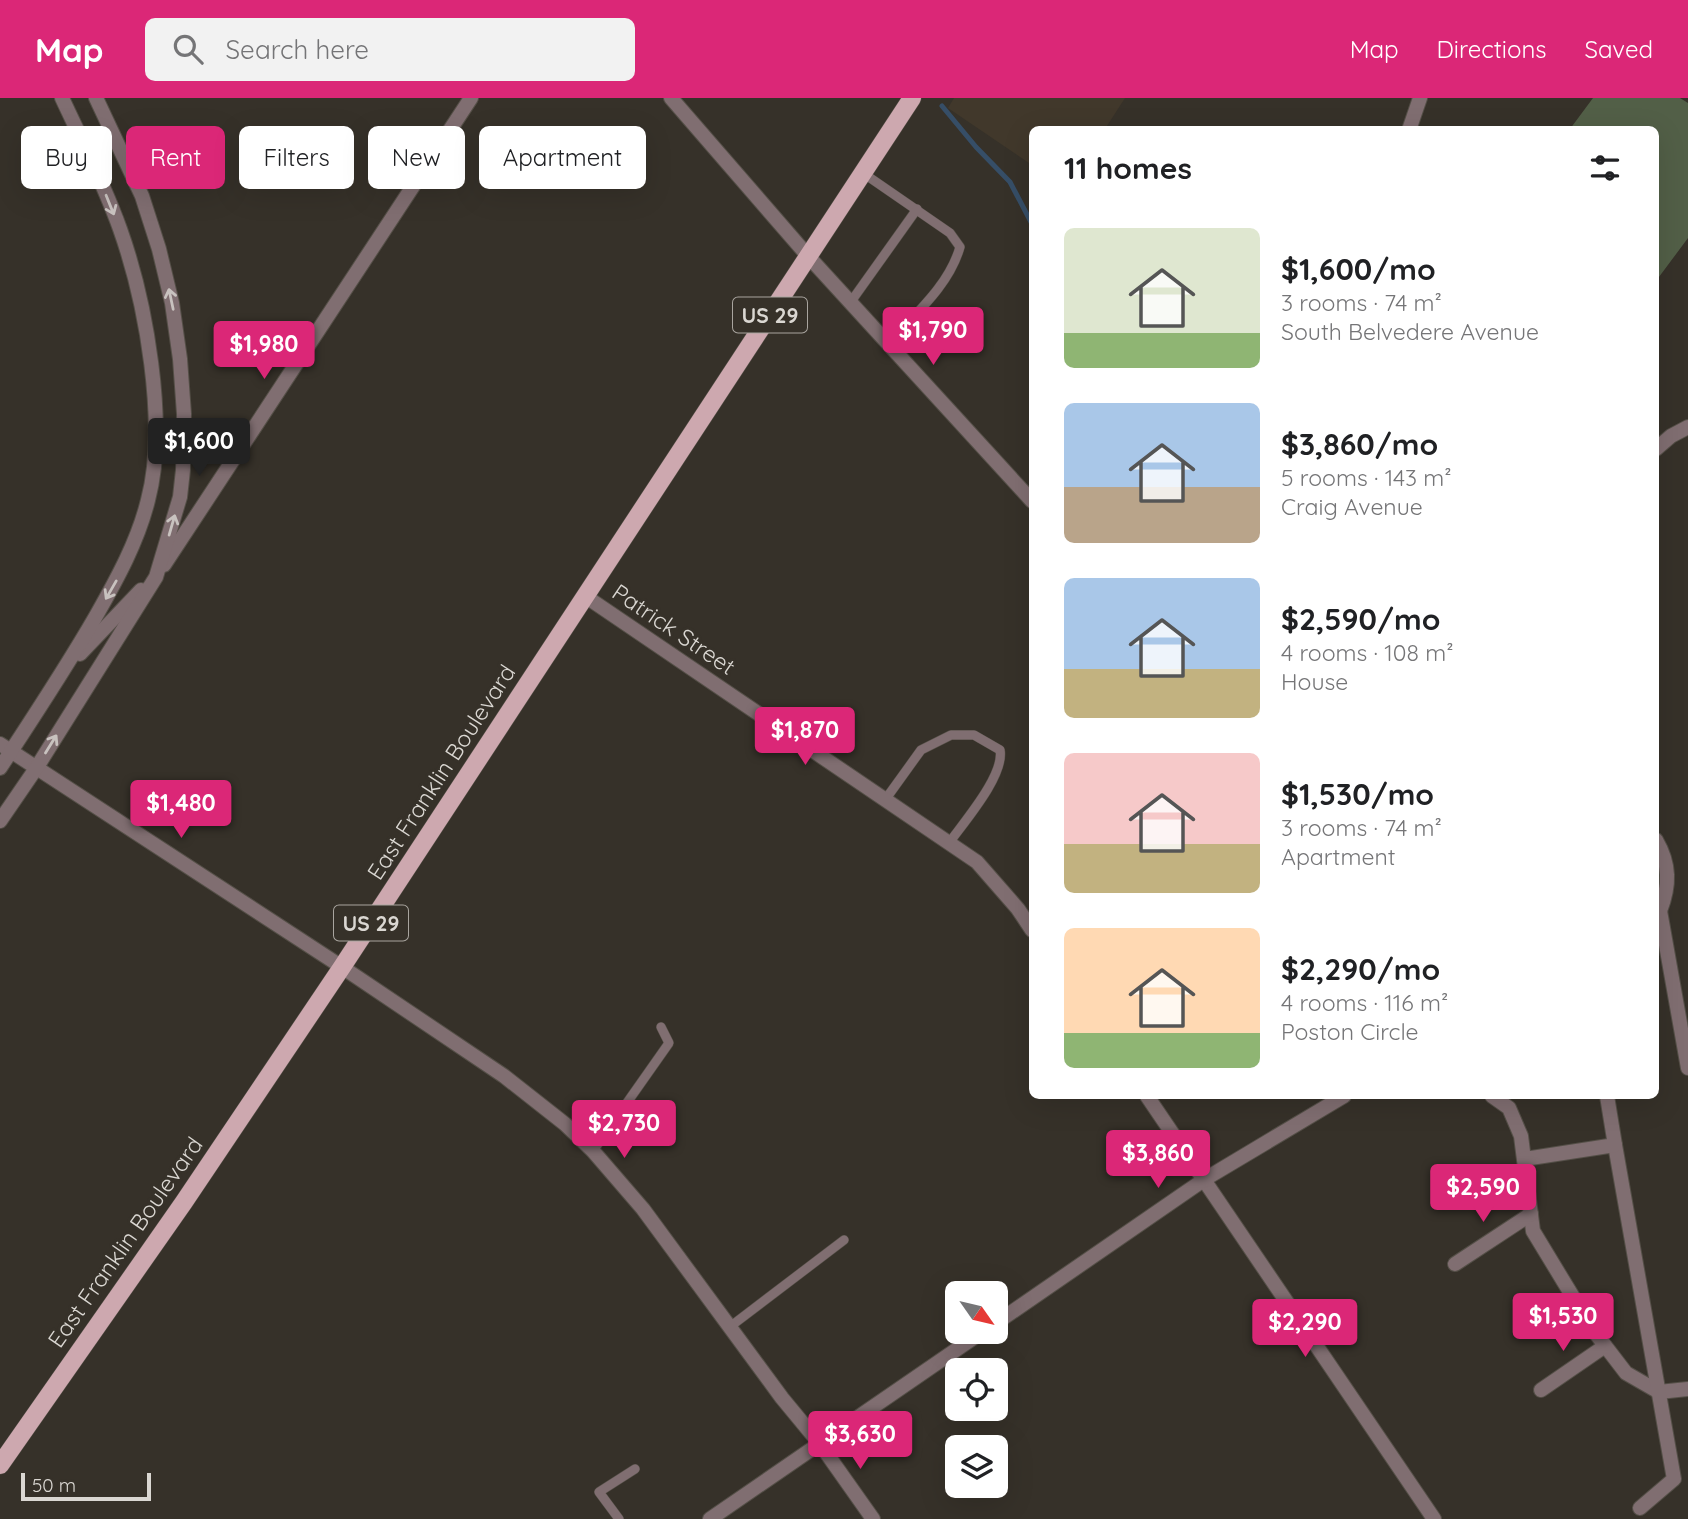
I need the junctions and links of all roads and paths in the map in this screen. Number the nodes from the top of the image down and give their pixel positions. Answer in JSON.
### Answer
{"nodes":[{"id":1,"x":62,"y":98,"type":"edge"},
{"id":2,"x":96,"y":98,"type":"edge"},
{"id":3,"x":471,"y":98,"type":"edge"},
{"id":4,"x":671,"y":98,"type":"edge"},
{"id":5,"x":912,"y":98,"type":"edge"},
{"id":6,"x":1420,"y":98,"type":"edge"},
{"id":7,"x":1410,"y":126,"type":"edge"},
{"id":8,"x":863,"y":173,"type":"junction"},
{"id":9,"x":917,"y":209,"type":"junction"},
{"id":10,"x":808,"y":257,"type":"junction"},
{"id":11,"x":850,"y":303,"type":"junction"},
{"id":12,"x":888,"y":344,"type":"junction"},
{"id":13,"x":1688,"y":427,"type":"edge"},
{"id":14,"x":1659,"y":446,"type":"edge"},
{"id":15,"x":1029,"y":498,"type":"edge"},
{"id":16,"x":156,"y":577,"type":"junction"},
{"id":17,"x":585,"y":596,"type":"junction"},
{"id":18,"x":65,"y":670,"type":"junction"},
{"id":19,"x":6,"y":747,"type":"edge"},
{"id":20,"x":37,"y":767,"type":"junction"},
{"id":21,"x":0,"y":768,"type":"edge"},
{"id":22,"x":885,"y":800,"type":"junction"},
{"id":23,"x":0,"y":821,"type":"edge"},
{"id":24,"x":949,"y":843,"type":"junction"},
{"id":25,"x":1659,"y":846,"type":"edge"},
{"id":26,"x":1659,"y":909,"type":"edge"},
{"id":27,"x":1659,"y":917,"type":"edge"},
{"id":28,"x":1029,"y":926,"type":"edge"},
{"id":29,"x":342,"y":967,"type":"junction"},
{"id":30,"x":661,"y":1027,"type":"dead end"},
{"id":31,"x":1688,"y":1068,"type":"edge"},
{"id":32,"x":1149,"y":1099,"type":"edge"},
{"id":33,"x":1339,"y":1099,"type":"edge"},
{"id":34,"x":1496,"y":1099,"type":"edge"},
{"id":35,"x":1607,"y":1099,"type":"edge"},
{"id":36,"x":1615,"y":1145,"type":"junction"},
{"id":37,"x":593,"y":1151,"type":"junction"},
{"id":38,"x":1524,"y":1159,"type":"junction"},
{"id":39,"x":1205,"y":1178,"type":"junction"},
{"id":40,"x":1531,"y":1214,"type":"junction"},
{"id":41,"x":844,"y":1240,"type":"dead end"},
{"id":42,"x":1455,"y":1264,"type":"dead end"},
{"id":43,"x":1008,"y":1314,"type":"edge"},
{"id":44,"x":731,"y":1326,"type":"junction"},
{"id":45,"x":965,"y":1344,"type":"edge"},
{"id":46,"x":1605,"y":1346,"type":"junction"},
{"id":47,"x":1688,"y":1389,"type":"edge"},
{"id":48,"x":1541,"y":1390,"type":"dead end"},
{"id":49,"x":1659,"y":1392,"type":"junction"},
{"id":50,"x":820,"y":1444,"type":"junction"},
{"id":51,"x":0,"y":1465,"type":"edge"},
{"id":52,"x":635,"y":1468,"type":"dead end"},
{"id":53,"x":1640,"y":1507,"type":"dead end"},
{"id":54,"x":619,"y":1519,"type":"edge"},
{"id":55,"x":709,"y":1519,"type":"edge"},
{"id":56,"x":873,"y":1519,"type":"edge"},
{"id":57,"x":1434,"y":1519,"type":"edge"}],
"edges":[{"from":1,"to":18,"type":"street","one_way":true},
{"from":16,"to":2,"type":"street","one_way":true},
{"from":3,"to":16,"type":"street"},
{"from":4,"to":10,"type":"street"},
{"from":5,"to":8,"type":"main road","name":"East Franklin Boulevard","number":"US 29"},
{"from":6,"to":7,"type":"street"},
{"from":8,"to":9,"type":"lane"},
{"from":8,"to":10,"type":"main road","name":"East Franklin Boulevard","number":"US 29"},
{"from":9,"to":11,"type":"lane"},
{"from":9,"to":12,"type":"lane"},
{"from":10,"to":11,"type":"street"},
{"from":10,"to":17,"type":"main road","name":"East Franklin Boulevard","number":"US 29"},
{"from":11,"to":12,"type":"street"},
{"from":12,"to":15,"type":"street"},
{"from":13,"to":14,"type":"street"},
{"from":16,"to":18,"type":"street"},
{"from":20,"to":16,"type":"street","one_way":true},
{"from":17,"to":22,"type":"street","name":"Patrick Street"},
{"from":17,"to":29,"type":"main road","name":"East Franklin Boulevard","number":"US 29"},
{"from":18,"to":19,"type":"street"},
{"from":19,"to":20,"type":"street"},
{"from":19,"to":21,"type":"street"},
{"from":20,"to":23,"type":"street"},
{"from":20,"to":29,"type":"street"},
{"from":22,"to":24,"type":"street","name":"Patrick Street"},
{"from":22,"to":24,"type":"lane"},
{"from":24,"to":28,"type":"street","name":"Patrick Street"},
{"from":25,"to":26,"type":"street"},
{"from":27,"to":31,"type":"street"},
{"from":29,"to":37,"type":"street"},
{"from":29,"to":51,"type":"main road","name":"East Franklin Boulevard","number":"US 29"},
{"from":30,"to":37,"type":"lane"},
{"from":32,"to":39,"type":"street"},
{"from":33,"to":39,"type":"street"},
{"from":34,"to":38,"type":"street"},
{"from":35,"to":36,"type":"street"},
{"from":36,"to":38,"type":"street"},
{"from":36,"to":49,"type":"street"},
{"from":37,"to":44,"type":"street"},
{"from":38,"to":40,"type":"street"},
{"from":39,"to":43,"type":"street"},
{"from":39,"to":57,"type":"street"},
{"from":40,"to":42,"type":"street"},
{"from":40,"to":46,"type":"street"},
{"from":41,"to":44,"type":"lane"},
{"from":44,"to":50,"type":"street"},
{"from":45,"to":50,"type":"street"},
{"from":46,"to":48,"type":"street"},
{"from":46,"to":49,"type":"street"},
{"from":47,"to":49,"type":"street"},
{"from":49,"to":53,"type":"street"},
{"from":50,"to":55,"type":"street"},
{"from":50,"to":56,"type":"street"},
{"from":52,"to":54,"type":"lane"}]}
